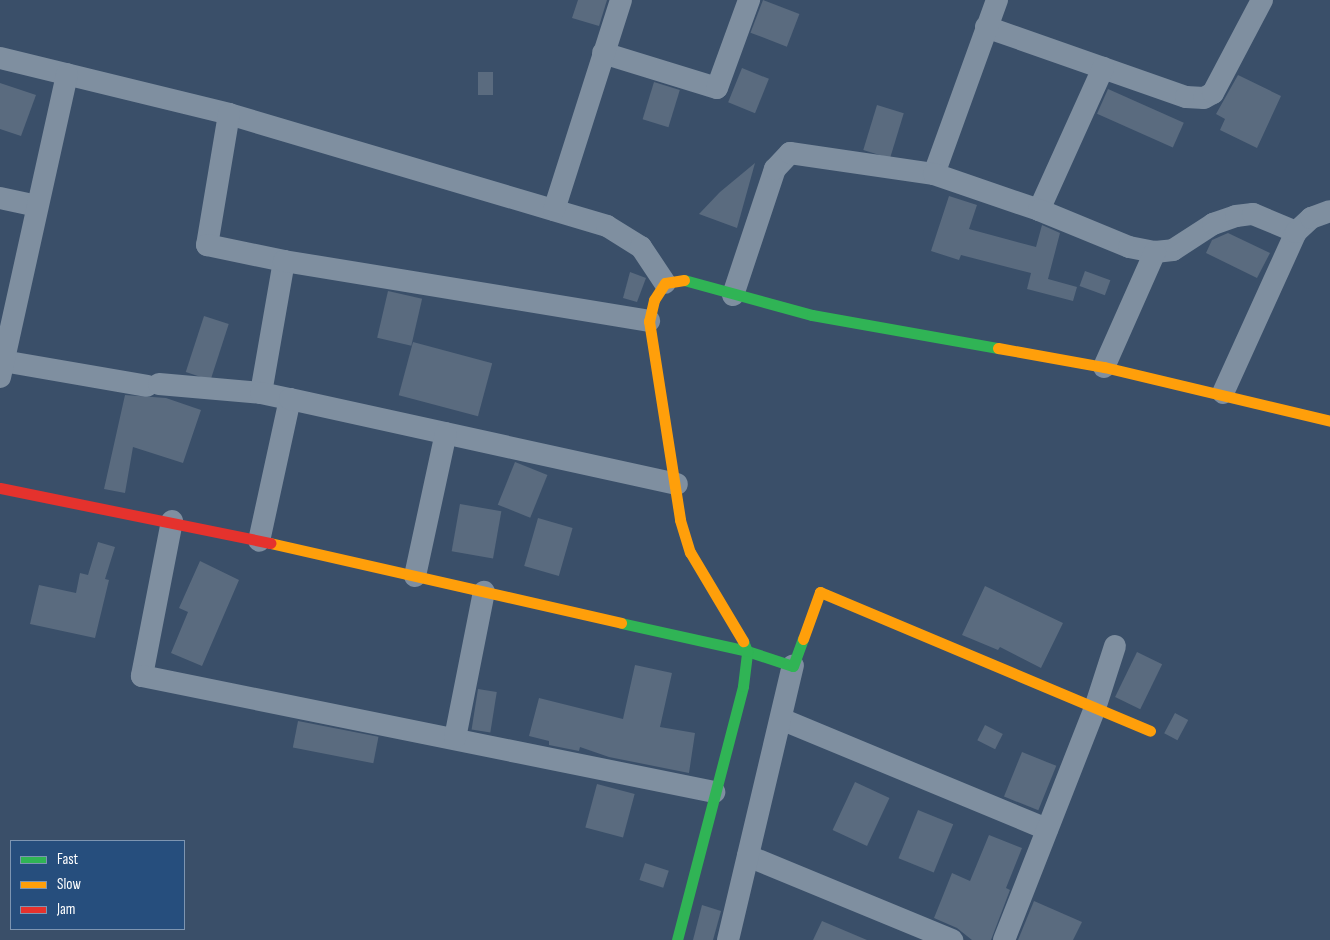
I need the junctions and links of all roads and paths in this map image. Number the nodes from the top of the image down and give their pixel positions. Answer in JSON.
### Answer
{"nodes":[{"id":1,"x":621,"y":0,"type":"edge"},
{"id":2,"x":749,"y":0,"type":"edge"},
{"id":3,"x":997,"y":0,"type":"edge"},
{"id":4,"x":1258,"y":1,"type":"edge"},
{"id":5,"x":986,"y":27,"type":"junction"},
{"id":6,"x":603,"y":53,"type":"junction"},
{"id":7,"x":0,"y":58,"type":"edge"},
{"id":8,"x":1103,"y":68,"type":"junction"},
{"id":9,"x":67,"y":74,"type":"junction"},
{"id":10,"x":229,"y":114,"type":"junction"},
{"id":11,"x":934,"y":174,"type":"junction"},
{"id":12,"x":0,"y":198,"type":"edge"},
{"id":13,"x":37,"y":206,"type":"junction"},
{"id":14,"x":1329,"y":207,"type":"edge"},
{"id":15,"x":554,"y":210,"type":"junction"},
{"id":16,"x":1040,"y":210,"type":"junction"},
{"id":17,"x":1296,"y":232,"type":"junction"},
{"id":18,"x":1155,"y":252,"type":"junction"},
{"id":19,"x":284,"y":261,"type":"junction"},
{"id":20,"x":665,"y":284,"type":"junction"},
{"id":21,"x":733,"y":295,"type":"junction"},
{"id":22,"x":649,"y":321,"type":"junction"},
{"id":23,"x":3,"y":354,"type":"edge"},
{"id":24,"x":1104,"y":367,"type":"junction"},
{"id":25,"x":261,"y":393,"type":"junction"},
{"id":26,"x":1223,"y":393,"type":"junction"},
{"id":27,"x":290,"y":399,"type":"junction"},
{"id":28,"x":1330,"y":421,"type":"edge"},
{"id":29,"x":446,"y":433,"type":"junction"},
{"id":30,"x":677,"y":484,"type":"junction"},
{"id":31,"x":0,"y":488,"type":"edge"},
{"id":32,"x":172,"y":521,"type":"junction"},
{"id":33,"x":259,"y":541,"type":"junction"},
{"id":34,"x":415,"y":576,"type":"junction"},
{"id":35,"x":484,"y":592,"type":"junction"},
{"id":36,"x":1115,"y":646,"type":"dead end"},
{"id":37,"x":747,"y":651,"type":"junction"},
{"id":38,"x":793,"y":666,"type":"junction"},
{"id":39,"x":1095,"y":708,"type":"junction"},
{"id":40,"x":781,"y":719,"type":"junction"},
{"id":41,"x":1150,"y":731,"type":"dead end"},
{"id":42,"x":455,"y":738,"type":"junction"},
{"id":43,"x":714,"y":792,"type":"junction"},
{"id":44,"x":1048,"y":829,"type":"junction"},
{"id":45,"x":748,"y":856,"type":"junction"},
{"id":46,"x":677,"y":940,"type":"edge"},
{"id":47,"x":728,"y":940,"type":"edge"},
{"id":48,"x":952,"y":940,"type":"edge"},
{"id":49,"x":1004,"y":940,"type":"edge"}],
"edges":[{"from":1,"to":6,"type":"street"},
{"from":2,"to":6,"type":"street"},
{"from":3,"to":5,"type":"street"},
{"from":4,"to":8,"type":"street"},
{"from":5,"to":8,"type":"street"},
{"from":5,"to":11,"type":"street"},
{"from":6,"to":15,"type":"street"},
{"from":7,"to":9,"type":"street"},
{"from":8,"to":16,"type":"street"},
{"from":9,"to":10,"type":"street"},
{"from":9,"to":13,"type":"street"},
{"from":10,"to":15,"type":"street"},
{"from":10,"to":19,"type":"street"},
{"from":11,"to":16,"type":"street"},
{"from":11,"to":21,"type":"street"},
{"from":12,"to":13,"type":"street"},
{"from":13,"to":23,"type":"street"},
{"from":14,"to":17,"type":"street"},
{"from":15,"to":20,"type":"street"},
{"from":16,"to":18,"type":"street"},
{"from":17,"to":18,"type":"street"},
{"from":17,"to":26,"type":"street"},
{"from":18,"to":24,"type":"street"},
{"from":19,"to":22,"type":"street"},
{"from":19,"to":25,"type":"street"},
{"from":20,"to":21,"type":"street"},
{"from":20,"to":22,"type":"street"},
{"from":21,"to":24,"type":"street"},
{"from":22,"to":30,"type":"street"},
{"from":23,"to":25,"type":"street"},
{"from":24,"to":26,"type":"street"},
{"from":25,"to":27,"type":"street"},
{"from":26,"to":28,"type":"street"},
{"from":27,"to":29,"type":"street"},
{"from":27,"to":33,"type":"street"},
{"from":29,"to":30,"type":"street"},
{"from":29,"to":34,"type":"street"},
{"from":30,"to":37,"type":"street"},
{"from":31,"to":32,"type":"street"},
{"from":32,"to":33,"type":"street"},
{"from":32,"to":42,"type":"street"},
{"from":33,"to":34,"type":"street"},
{"from":34,"to":35,"type":"street"},
{"from":35,"to":37,"type":"street"},
{"from":35,"to":42,"type":"street"},
{"from":36,"to":39,"type":"street"},
{"from":37,"to":38,"type":"street"},
{"from":37,"to":43,"type":"street"},
{"from":38,"to":39,"type":"street"},
{"from":38,"to":40,"type":"street"},
{"from":39,"to":41,"type":"street"},
{"from":39,"to":44,"type":"street"},
{"from":40,"to":44,"type":"street"},
{"from":40,"to":45,"type":"street"},
{"from":42,"to":43,"type":"street"},
{"from":43,"to":46,"type":"street"},
{"from":44,"to":49,"type":"street"},
{"from":45,"to":47,"type":"street"},
{"from":45,"to":48,"type":"street"}]}
